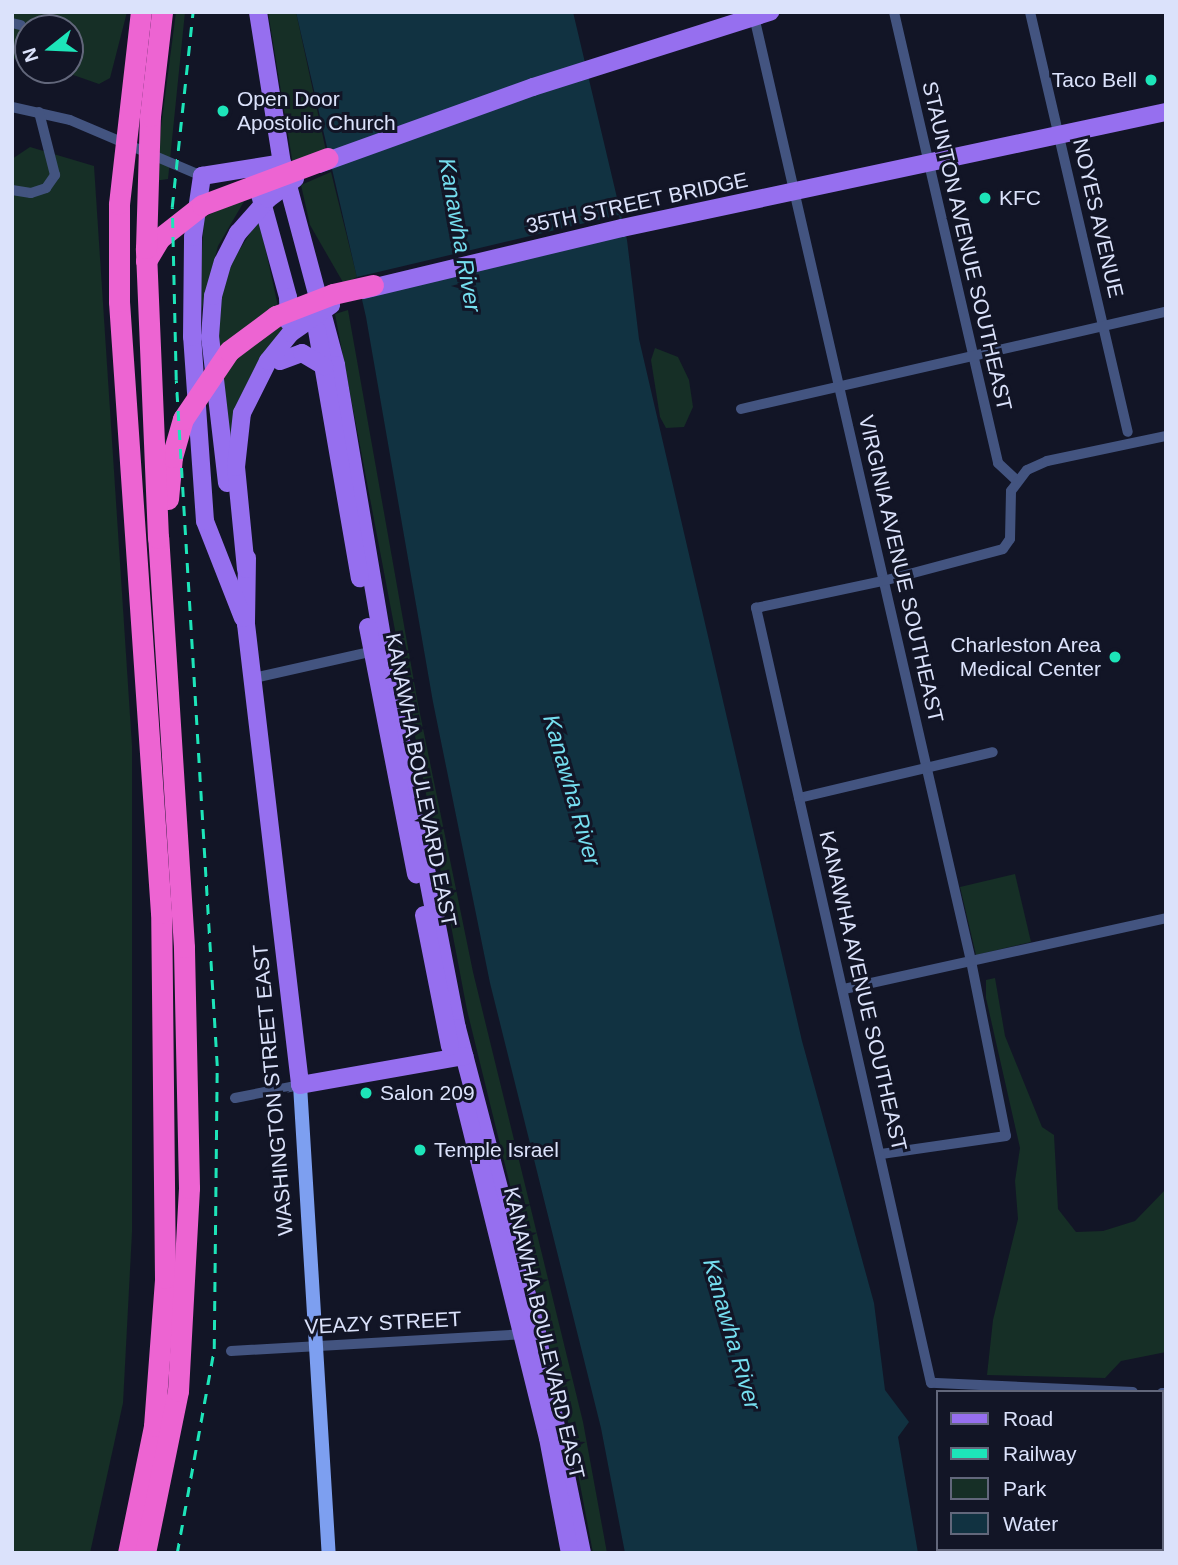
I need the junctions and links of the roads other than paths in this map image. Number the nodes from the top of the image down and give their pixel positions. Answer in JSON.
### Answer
{"nodes":[{"id":1,"x":141,"y":12,"type":"edge"},
{"id":2,"x":162,"y":12,"type":"edge"},
{"id":3,"x":248,"y":12,"type":"edge"},
{"id":4,"x":258,"y":12,"type":"edge"},
{"id":5,"x":753,"y":12,"type":"edge"},
{"id":6,"x":769,"y":12,"type":"edge"},
{"id":7,"x":894,"y":12,"type":"edge"},
{"id":8,"x":1030,"y":12,"type":"edge"},
{"id":9,"x":12,"y":107,"type":"edge"},
{"id":10,"x":39,"y":112,"type":"junction"},
{"id":11,"x":1166,"y":112,"type":"edge"},
{"id":12,"x":1059,"y":136,"type":"junction"},
{"id":13,"x":328,"y":158,"type":"junction"},
{"id":14,"x":278,"y":163,"type":"junction"},
{"id":15,"x":930,"y":165,"type":"junction"},
{"id":16,"x":253,"y":169,"type":"junction"},
{"id":17,"x":202,"y":176,"type":"junction"},
{"id":18,"x":12,"y":190,"type":"edge"},
{"id":19,"x":373,"y":285,"type":"junction"},
{"id":20,"x":1166,"y":312,"type":"edge"},
{"id":21,"x":1103,"y":326,"type":"junction"},
{"id":22,"x":971,"y":356,"type":"junction"},
{"id":23,"x":280,"y":361,"type":"junction"},
{"id":24,"x":324,"y":366,"type":"junction"},
{"id":25,"x":840,"y":387,"type":"junction"},
{"id":26,"x":125,"y":396,"type":"junction"},
{"id":27,"x":741,"y":409,"type":"dead end"},
{"id":28,"x":1128,"y":432,"type":"dead end"},
{"id":29,"x":1166,"y":436,"type":"edge"},
{"id":30,"x":1017,"y":481,"type":"junction"},
{"id":31,"x":246,"y":569,"type":"junction"},
{"id":32,"x":883,"y":581,"type":"junction"},
{"id":33,"x":166,"y":621,"type":"junction"},
{"id":34,"x":246,"y":624,"type":"junction"},
{"id":35,"x":378,"y":650,"type":"junction"},
{"id":36,"x":254,"y":678,"type":"junction"},
{"id":37,"x":993,"y":752,"type":"dead end"},
{"id":38,"x":927,"y":768,"type":"junction"},
{"id":39,"x":799,"y":798,"type":"junction"},
{"id":40,"x":1166,"y":918,"type":"edge"},
{"id":41,"x":971,"y":961,"type":"junction"},
{"id":42,"x":844,"y":989,"type":"junction"},
{"id":43,"x":458,"y":1020,"type":"junction"},
{"id":44,"x":458,"y":1058,"type":"junction"},
{"id":45,"x":300,"y":1085,"type":"junction"},
{"id":46,"x":235,"y":1098,"type":"dead end"},
{"id":47,"x":482,"y":1121,"type":"junction"},
{"id":48,"x":881,"y":1154,"type":"junction"},
{"id":49,"x":530,"y":1334,"type":"junction"},
{"id":50,"x":317,"y":1346,"type":"junction"},
{"id":51,"x":232,"y":1351,"type":"dead end"},
{"id":52,"x":1093,"y":1390,"type":"edge"},
{"id":53,"x":128,"y":1553,"type":"edge"},
{"id":54,"x":145,"y":1553,"type":"edge"},
{"id":55,"x":329,"y":1553,"type":"edge"},
{"id":56,"x":570,"y":1553,"type":"edge"},
{"id":57,"x":582,"y":1553,"type":"edge"}],
"edges":[{"from":1,"to":26,"type":"highway"},
{"from":2,"to":33,"type":"highway"},
{"from":3,"to":14,"type":"main road","name":"KANAWHA BOULEVARD EAST"},
{"from":4,"to":14,"type":"main road","name":"KANAWHA BOULEVARD EAST"},
{"from":5,"to":25,"type":"street","name":"VIRGINIA AVENUE SOUTHEAST"},
{"from":6,"to":13,"type":"main road"},
{"from":7,"to":15,"type":"street","name":"STAUNTON AVENUE SOUTHEAST"},
{"from":8,"to":12,"type":"street","name":"NOYES AVENUE"},
{"from":9,"to":10,"type":"street"},
{"from":10,"to":17,"type":"street"},
{"from":10,"to":18,"type":"street"},
{"from":11,"to":12,"type":"main road","name":"35TH STREET BRIDGE"},
{"from":12,"to":15,"type":"main road","name":"35TH STREET BRIDGE"},
{"from":12,"to":21,"type":"street","name":"NOYES AVENUE"},
{"from":13,"to":26,"type":"highway"},
{"from":13,"to":34,"type":"main road"},
{"from":14,"to":16,"type":"main road"},
{"from":14,"to":24,"type":"main road","name":"KANAWHA BOULEVARD EAST"},
{"from":14,"to":35,"type":"main road","name":"KANAWHA BOULEVARD EAST"},
{"from":15,"to":19,"type":"main road","name":"35TH STREET BRIDGE"},
{"from":15,"to":22,"type":"street","name":"STAUNTON AVENUE SOUTHEAST"},
{"from":16,"to":17,"type":"main road"},
{"from":16,"to":23,"type":"main road","name":"WASHINGTON STREET EAST"},
{"from":17,"to":34,"type":"main road","name":"WASHINGTON STREET EAST"},
{"from":19,"to":31,"type":"main road","name":"35TH STREET BRIDGE"},
{"from":19,"to":33,"type":"highway"},
{"from":20,"to":21,"type":"street"},
{"from":21,"to":22,"type":"street"},
{"from":21,"to":28,"type":"street","name":"NOYES AVENUE"},
{"from":22,"to":25,"type":"street"},
{"from":22,"to":30,"type":"street","name":"STAUNTON AVENUE SOUTHEAST"},
{"from":23,"to":24,"type":"main road"},
{"from":23,"to":31,"type":"main road","name":"WASHINGTON STREET EAST"},
{"from":24,"to":35,"type":"main road","name":"KANAWHA BOULEVARD EAST"},
{"from":25,"to":27,"type":"street"},
{"from":25,"to":32,"type":"street","name":"VIRGINIA AVENUE SOUTHEAST"},
{"from":26,"to":53,"type":"highway"},
{"from":29,"to":30,"type":"street"},
{"from":30,"to":32,"type":"street"},
{"from":31,"to":34,"type":"main road","name":"WASHINGTON STREET EAST"},
{"from":32,"to":38,"type":"street","name":"VIRGINIA AVENUE SOUTHEAST"},
{"from":32,"to":39,"type":"street","name":"KANAWHA AVENUE SOUTHEAST"},
{"from":33,"to":54,"type":"highway"},
{"from":34,"to":36,"type":"main road","name":"WASHINGTON STREET EAST"},
{"from":35,"to":36,"type":"street"},
{"from":35,"to":43,"type":"main road","name":"KANAWHA BOULEVARD EAST"},
{"from":35,"to":44,"type":"main road","name":"KANAWHA BOULEVARD EAST"},
{"from":36,"to":45,"type":"main road","name":"WASHINGTON STREET EAST"},
{"from":37,"to":38,"type":"street"},
{"from":38,"to":39,"type":"street"},
{"from":38,"to":41,"type":"street","name":"VIRGINIA AVENUE SOUTHEAST"},
{"from":39,"to":42,"type":"street","name":"KANAWHA AVENUE SOUTHEAST"},
{"from":40,"to":41,"type":"street"},
{"from":41,"to":42,"type":"street"},
{"from":41,"to":48,"type":"street","name":"VIRGINIA AVENUE SOUTHEAST"},
{"from":42,"to":48,"type":"street","name":"KANAWHA AVENUE SOUTHEAST"},
{"from":43,"to":44,"type":"main road","name":"KANAWHA BOULEVARD EAST"},
{"from":43,"to":47,"type":"main road","name":"KANAWHA BOULEVARD EAST"},
{"from":44,"to":45,"type":"main road"},
{"from":44,"to":47,"type":"main road","name":"KANAWHA BOULEVARD EAST"},
{"from":44,"to":49,"type":"main road","name":"KANAWHA BOULEVARD EAST"},
{"from":45,"to":46,"type":"street"},
{"from":45,"to":50,"type":"street","name":"WASHINGTON STREET EAST"},
{"from":47,"to":49,"type":"main road","name":"KANAWHA BOULEVARD EAST"},
{"from":48,"to":52,"type":"street","name":"KANAWHA AVENUE SOUTHEAST"},
{"from":49,"to":50,"type":"street","name":"VEAZY STREET"},
{"from":49,"to":56,"type":"main road","name":"KANAWHA BOULEVARD EAST"},
{"from":49,"to":57,"type":"main road","name":"KANAWHA BOULEVARD EAST"},
{"from":50,"to":51,"type":"street","name":"VEAZY STREET"},
{"from":50,"to":55,"type":"street","name":"WASHINGTON STREET EAST"}]}
